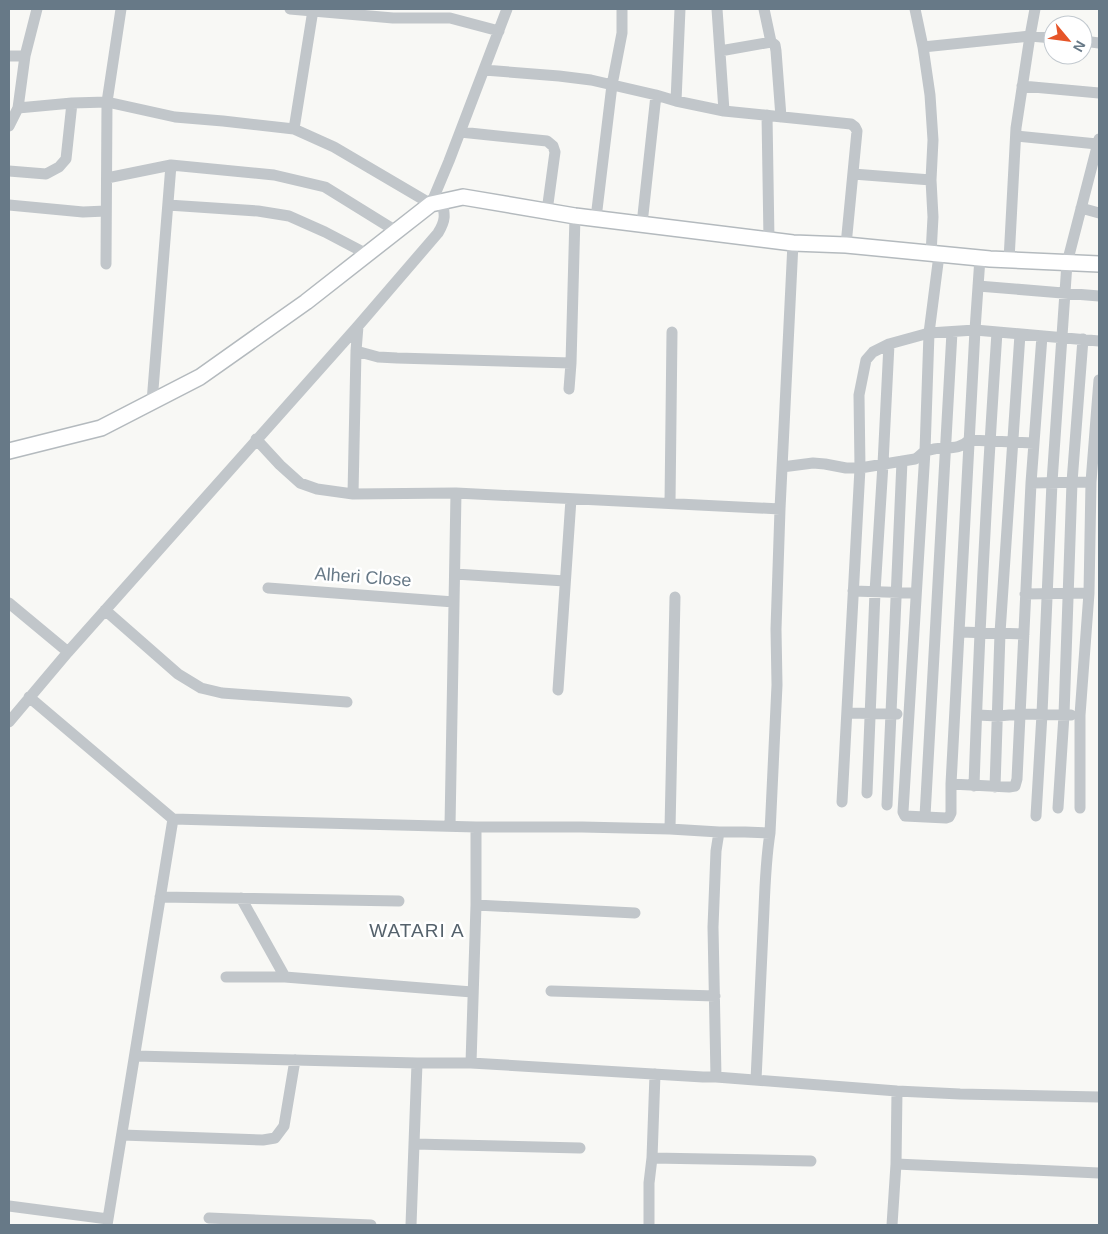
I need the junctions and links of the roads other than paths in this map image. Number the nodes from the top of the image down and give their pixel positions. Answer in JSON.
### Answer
{"nodes":[{"id":1,"x":37,"y":9,"type":"edge"},
{"id":2,"x":121,"y":9,"type":"edge"},
{"id":3,"x":290,"y":9,"type":"edge"},
{"id":4,"x":507,"y":9,"type":"edge"},
{"id":5,"x":622,"y":9,"type":"edge"},
{"id":6,"x":680,"y":9,"type":"edge"},
{"id":7,"x":717,"y":9,"type":"edge"},
{"id":8,"x":764,"y":9,"type":"edge"},
{"id":9,"x":915,"y":9,"type":"edge"},
{"id":10,"x":1036,"y":9,"type":"edge"},
{"id":11,"x":313,"y":10,"type":"junction"},
{"id":12,"x":499,"y":31,"type":"junction"},
{"id":13,"x":1030,"y":36,"type":"junction"},
{"id":14,"x":1043,"y":37,"type":"edge"},
{"id":15,"x":771,"y":42,"type":"junction"},
{"id":16,"x":923,"y":47,"type":"junction"},
{"id":17,"x":720,"y":52,"type":"junction"},
{"id":18,"x":9,"y":56,"type":"edge"},
{"id":19,"x":25,"y":56,"type":"junction"},
{"id":20,"x":484,"y":70,"type":"junction"},
{"id":21,"x":612,"y":85,"type":"junction"},
{"id":22,"x":1022,"y":86,"type":"junction"},
{"id":23,"x":1099,"y":93,"type":"edge"},
{"id":24,"x":656,"y":95,"type":"junction"},
{"id":25,"x":676,"y":101,"type":"junction"},
{"id":26,"x":107,"y":102,"type":"junction"},
{"id":27,"x":72,"y":103,"type":"junction"},
{"id":28,"x":18,"y":108,"type":"junction"},
{"id":29,"x":724,"y":111,"type":"junction"},
{"id":30,"x":767,"y":115,"type":"junction"},
{"id":31,"x":781,"y":117,"type":"junction"},
{"id":32,"x":9,"y":126,"type":"edge"},
{"id":33,"x":294,"y":129,"type":"junction"},
{"id":34,"x":460,"y":132,"type":"junction"},
{"id":35,"x":1016,"y":136,"type":"junction"},
{"id":36,"x":1098,"y":141,"type":"edge"},
{"id":37,"x":171,"y":165,"type":"junction"},
{"id":38,"x":9,"y":171,"type":"edge"},
{"id":39,"x":853,"y":174,"type":"junction"},
{"id":40,"x":107,"y":178,"type":"junction"},
{"id":41,"x":932,"y":180,"type":"junction"},
{"id":42,"x":437,"y":202,"type":"junction"},
{"id":43,"x":9,"y":205,"type":"edge"},
{"id":44,"x":168,"y":205,"type":"junction"},
{"id":45,"x":1081,"y":208,"type":"junction"},
{"id":46,"x":106,"y":211,"type":"junction"},
{"id":47,"x":547,"y":211,"type":"junction"},
{"id":48,"x":1099,"y":213,"type":"edge"},
{"id":49,"x":575,"y":216,"type":"junction"},
{"id":50,"x":596,"y":218,"type":"junction"},
{"id":51,"x":642,"y":224,"type":"junction"},
{"id":52,"x":396,"y":231,"type":"junction"},
{"id":53,"x":769,"y":240,"type":"junction"},
{"id":54,"x":793,"y":243,"type":"junction"},
{"id":55,"x":846,"y":245,"type":"junction"},
{"id":56,"x":367,"y":254,"type":"junction"},
{"id":57,"x":935,"y":254,"type":"junction"},
{"id":58,"x":980,"y":258,"type":"junction"},
{"id":59,"x":1009,"y":260,"type":"junction"},
{"id":60,"x":1067,"y":262,"type":"junction"},
{"id":61,"x":106,"y":264,"type":"dead end"},
{"id":62,"x":1099,"y":264,"type":"edge"},
{"id":63,"x":978,"y":286,"type":"junction"},
{"id":64,"x":1065,"y":294,"type":"junction"},
{"id":65,"x":1099,"y":296,"type":"edge"},
{"id":66,"x":358,"y":326,"type":"junction"},
{"id":67,"x":975,"y":330,"type":"junction"},
{"id":68,"x":672,"y":332,"type":"dead end"},
{"id":69,"x":952,"y":332,"type":"junction"},
{"id":70,"x":997,"y":332,"type":"junction"},
{"id":71,"x":929,"y":333,"type":"junction"},
{"id":72,"x":1020,"y":334,"type":"junction"},
{"id":73,"x":1042,"y":336,"type":"junction"},
{"id":74,"x":1062,"y":337,"type":"junction"},
{"id":75,"x":1082,"y":339,"type":"junction"},
{"id":76,"x":1099,"y":341,"type":"edge"},
{"id":77,"x":889,"y":344,"type":"junction"},
{"id":78,"x":356,"y":351,"type":"junction"},
{"id":79,"x":571,"y":363,"type":"junction"},
{"id":80,"x":1099,"y":380,"type":"edge"},
{"id":81,"x":569,"y":390,"type":"dead end"},
{"id":82,"x":152,"y":402,"type":"junction"},
{"id":83,"x":256,"y":439,"type":"junction"},
{"id":84,"x":969,"y":440,"type":"junction"},
{"id":85,"x":990,"y":441,"type":"junction"},
{"id":86,"x":1013,"y":442,"type":"junction"},
{"id":87,"x":1034,"y":443,"type":"junction"},
{"id":88,"x":945,"y":447,"type":"junction"},
{"id":89,"x":9,"y":451,"type":"edge"},
{"id":90,"x":925,"y":451,"type":"junction"},
{"id":91,"x":902,"y":461,"type":"junction"},
{"id":92,"x":883,"y":464,"type":"junction"},
{"id":93,"x":782,"y":467,"type":"junction"},
{"id":94,"x":860,"y":468,"type":"junction"},
{"id":95,"x":1052,"y":482,"type":"junction"},
{"id":96,"x":1072,"y":482,"type":"junction"},
{"id":97,"x":1091,"y":482,"type":"junction"},
{"id":98,"x":1031,"y":483,"type":"junction"},
{"id":99,"x":456,"y":493,"type":"junction"},
{"id":100,"x":354,"y":494,"type":"junction"},
{"id":101,"x":571,"y":499,"type":"junction"},
{"id":102,"x":670,"y":504,"type":"junction"},
{"id":103,"x":780,"y":509,"type":"junction"},
{"id":104,"x":1094,"y":549,"type":"edge"},
{"id":105,"x":455,"y":574,"type":"junction"},
{"id":106,"x":565,"y":580,"type":"junction"},
{"id":107,"x":268,"y":588,"type":"dead end"},
{"id":108,"x":853,"y":591,"type":"junction"},
{"id":109,"x":875,"y":592,"type":"junction"},
{"id":110,"x":897,"y":592,"type":"junction"},
{"id":111,"x":916,"y":592,"type":"junction"},
{"id":112,"x":1047,"y":593,"type":"junction"},
{"id":113,"x":1068,"y":593,"type":"junction"},
{"id":114,"x":1089,"y":593,"type":"junction"},
{"id":115,"x":1025,"y":594,"type":"junction"},
{"id":116,"x":675,"y":596,"type":"dead end"},
{"id":117,"x":454,"y":602,"type":"junction"},
{"id":118,"x":9,"y":603,"type":"edge"},
{"id":119,"x":105,"y":610,"type":"junction"},
{"id":120,"x":959,"y":632,"type":"junction"},
{"id":121,"x":979,"y":633,"type":"junction"},
{"id":122,"x":1000,"y":633,"type":"junction"},
{"id":123,"x":1024,"y":634,"type":"junction"},
{"id":124,"x":68,"y":652,"type":"junction"},
{"id":125,"x":558,"y":690,"type":"dead end"},
{"id":126,"x":29,"y":697,"type":"junction"},
{"id":127,"x":347,"y":702,"type":"dead end"},
{"id":128,"x":847,"y":713,"type":"junction"},
{"id":129,"x":871,"y":713,"type":"junction"},
{"id":130,"x":892,"y":714,"type":"junction"},
{"id":131,"x":909,"y":714,"type":"junction"},
{"id":132,"x":1020,"y":714,"type":"junction"},
{"id":133,"x":1042,"y":714,"type":"junction"},
{"id":134,"x":1064,"y":714,"type":"junction"},
{"id":135,"x":1080,"y":714,"type":"junction"},
{"id":136,"x":11,"y":715,"type":"edge"},
{"id":137,"x":977,"y":716,"type":"junction"},
{"id":138,"x":998,"y":716,"type":"junction"},
{"id":139,"x":951,"y":784,"type":"junction"},
{"id":140,"x":974,"y":786,"type":"junction"},
{"id":141,"x":995,"y":787,"type":"junction"},
{"id":142,"x":867,"y":794,"type":"dead end"},
{"id":143,"x":842,"y":802,"type":"dead end"},
{"id":144,"x":887,"y":805,"type":"dead end"},
{"id":145,"x":1058,"y":808,"type":"dead end"},
{"id":146,"x":1080,"y":808,"type":"dead end"},
{"id":147,"x":924,"y":816,"type":"junction"},
{"id":148,"x":1036,"y":816,"type":"dead end"},
{"id":149,"x":173,"y":820,"type":"junction"},
{"id":150,"x":450,"y":826,"type":"junction"},
{"id":151,"x":476,"y":827,"type":"junction"},
{"id":152,"x":670,"y":829,"type":"junction"},
{"id":153,"x":719,"y":832,"type":"junction"},
{"id":154,"x":770,"y":833,"type":"junction"},
{"id":155,"x":160,"y":897,"type":"junction"},
{"id":156,"x":241,"y":898,"type":"junction"},
{"id":157,"x":399,"y":901,"type":"dead end"},
{"id":158,"x":476,"y":905,"type":"junction"},
{"id":159,"x":635,"y":912,"type":"dead end"},
{"id":160,"x":226,"y":976,"type":"dead end"},
{"id":161,"x":285,"y":977,"type":"junction"},
{"id":162,"x":550,"y":991,"type":"dead end"},
{"id":163,"x":472,"y":992,"type":"junction"},
{"id":164,"x":715,"y":996,"type":"junction"},
{"id":165,"x":135,"y":1056,"type":"junction"},
{"id":166,"x":295,"y":1060,"type":"junction"},
{"id":167,"x":417,"y":1063,"type":"junction"},
{"id":168,"x":471,"y":1063,"type":"junction"},
{"id":169,"x":655,"y":1074,"type":"junction"},
{"id":170,"x":716,"y":1077,"type":"junction"},
{"id":171,"x":756,"y":1080,"type":"junction"},
{"id":172,"x":897,"y":1092,"type":"junction"},
{"id":173,"x":1099,"y":1097,"type":"edge"},
{"id":174,"x":122,"y":1135,"type":"junction"},
{"id":175,"x":414,"y":1144,"type":"junction"},
{"id":176,"x":580,"y":1148,"type":"dead end"},
{"id":177,"x":652,"y":1158,"type":"junction"},
{"id":178,"x":811,"y":1161,"type":"dead end"},
{"id":179,"x":896,"y":1164,"type":"junction"},
{"id":180,"x":1099,"y":1173,"type":"edge"},
{"id":181,"x":9,"y":1206,"type":"edge"},
{"id":182,"x":209,"y":1218,"type":"dead end"},
{"id":183,"x":108,"y":1222,"type":"edge"},
{"id":184,"x":371,"y":1225,"type":"edge"},
{"id":185,"x":411,"y":1225,"type":"edge"},
{"id":186,"x":649,"y":1225,"type":"edge"},
{"id":187,"x":892,"y":1225,"type":"edge"}],
"edges":[{"from":1,"to":19,"type":"street"},
{"from":2,"to":26,"type":"street"},
{"from":3,"to":11,"type":"street"},
{"from":4,"to":12,"type":"street"},
{"from":5,"to":21,"type":"street"},
{"from":6,"to":25,"type":"street"},
{"from":7,"to":17,"type":"street"},
{"from":8,"to":15,"type":"street"},
{"from":9,"to":16,"type":"street"},
{"from":10,"to":13,"type":"street"},
{"from":11,"to":12,"type":"street"},
{"from":11,"to":33,"type":"street"},
{"from":12,"to":20,"type":"street"},
{"from":13,"to":14,"type":"street"},
{"from":13,"to":16,"type":"street"},
{"from":13,"to":22,"type":"street"},
{"from":15,"to":17,"type":"street"},
{"from":15,"to":31,"type":"street"},
{"from":16,"to":41,"type":"street"},
{"from":17,"to":29,"type":"street"},
{"from":18,"to":19,"type":"street"},
{"from":19,"to":28,"type":"street"},
{"from":20,"to":21,"type":"street"},
{"from":20,"to":34,"type":"street"},
{"from":21,"to":24,"type":"street"},
{"from":21,"to":50,"type":"street"},
{"from":22,"to":23,"type":"street"},
{"from":22,"to":35,"type":"street"},
{"from":24,"to":25,"type":"street"},
{"from":24,"to":51,"type":"street"},
{"from":25,"to":29,"type":"street"},
{"from":26,"to":27,"type":"street"},
{"from":26,"to":33,"type":"street"},
{"from":26,"to":40,"type":"street"},
{"from":27,"to":28,"type":"street"},
{"from":27,"to":38,"type":"street"},
{"from":28,"to":32,"type":"street"},
{"from":29,"to":30,"type":"street"},
{"from":30,"to":31,"type":"street"},
{"from":30,"to":53,"type":"street"},
{"from":31,"to":39,"type":"street"},
{"from":33,"to":42,"type":"street"},
{"from":34,"to":42,"type":"street"},
{"from":34,"to":47,"type":"street"},
{"from":35,"to":36,"type":"street"},
{"from":35,"to":59,"type":"street"},
{"from":36,"to":45,"type":"street"},
{"from":37,"to":40,"type":"street"},
{"from":37,"to":44,"type":"street"},
{"from":37,"to":52,"type":"street"},
{"from":39,"to":41,"type":"street"},
{"from":39,"to":55,"type":"street"},
{"from":40,"to":46,"type":"street"},
{"from":41,"to":57,"type":"street"},
{"from":42,"to":47,"type":"street"},
{"from":42,"to":52,"type":"street"},
{"from":42,"to":66,"type":"street"},
{"from":43,"to":46,"type":"street"},
{"from":44,"to":56,"type":"street"},
{"from":44,"to":82,"type":"street"},
{"from":45,"to":48,"type":"street"},
{"from":45,"to":60,"type":"street"},
{"from":46,"to":61,"type":"street"},
{"from":47,"to":49,"type":"street"},
{"from":49,"to":50,"type":"street"},
{"from":49,"to":79,"type":"street"},
{"from":50,"to":51,"type":"street"},
{"from":51,"to":53,"type":"street"},
{"from":52,"to":56,"type":"street"},
{"from":53,"to":54,"type":"street"},
{"from":54,"to":55,"type":"street"},
{"from":54,"to":93,"type":"street"},
{"from":55,"to":57,"type":"street"},
{"from":56,"to":82,"type":"street"},
{"from":57,"to":58,"type":"street"},
{"from":57,"to":71,"type":"street"},
{"from":58,"to":59,"type":"street"},
{"from":58,"to":63,"type":"street"},
{"from":59,"to":60,"type":"street"},
{"from":60,"to":62,"type":"street"},
{"from":60,"to":64,"type":"street"},
{"from":63,"to":64,"type":"street"},
{"from":63,"to":67,"type":"street"},
{"from":64,"to":65,"type":"street"},
{"from":64,"to":74,"type":"street"},
{"from":66,"to":78,"type":"street"},
{"from":66,"to":83,"type":"street"},
{"from":67,"to":69,"type":"street"},
{"from":67,"to":70,"type":"street"},
{"from":67,"to":84,"type":"street"},
{"from":68,"to":102,"type":"street"},
{"from":69,"to":71,"type":"street"},
{"from":69,"to":88,"type":"street"},
{"from":70,"to":72,"type":"street"},
{"from":70,"to":85,"type":"street"},
{"from":71,"to":77,"type":"street"},
{"from":71,"to":90,"type":"street"},
{"from":72,"to":73,"type":"street"},
{"from":72,"to":86,"type":"street"},
{"from":73,"to":74,"type":"street"},
{"from":73,"to":87,"type":"street"},
{"from":74,"to":75,"type":"street"},
{"from":74,"to":95,"type":"street"},
{"from":75,"to":76,"type":"street"},
{"from":75,"to":96,"type":"street"},
{"from":77,"to":92,"type":"street"},
{"from":77,"to":94,"type":"street"},
{"from":78,"to":79,"type":"street"},
{"from":78,"to":100,"type":"street"},
{"from":79,"to":81,"type":"street"},
{"from":80,"to":97,"type":"street"},
{"from":82,"to":89,"type":"street"},
{"from":83,"to":100,"type":"street"},
{"from":83,"to":119,"type":"street"},
{"from":84,"to":85,"type":"street"},
{"from":84,"to":88,"type":"street"},
{"from":84,"to":120,"type":"street"},
{"from":85,"to":86,"type":"street"},
{"from":85,"to":121,"type":"street"},
{"from":86,"to":87,"type":"street"},
{"from":86,"to":122,"type":"street"},
{"from":87,"to":98,"type":"street"},
{"from":88,"to":90,"type":"street"},
{"from":88,"to":147,"type":"street"},
{"from":90,"to":91,"type":"street"},
{"from":90,"to":111,"type":"street"},
{"from":91,"to":92,"type":"street"},
{"from":91,"to":110,"type":"street"},
{"from":92,"to":94,"type":"street"},
{"from":92,"to":109,"type":"street"},
{"from":93,"to":94,"type":"street"},
{"from":93,"to":103,"type":"street"},
{"from":94,"to":108,"type":"street"},
{"from":95,"to":96,"type":"street"},
{"from":95,"to":98,"type":"street"},
{"from":95,"to":112,"type":"street"},
{"from":96,"to":97,"type":"street"},
{"from":96,"to":113,"type":"street"},
{"from":97,"to":104,"type":"street"},
{"from":98,"to":115,"type":"street"},
{"from":99,"to":100,"type":"street"},
{"from":99,"to":101,"type":"street"},
{"from":99,"to":105,"type":"street"},
{"from":101,"to":102,"type":"street"},
{"from":101,"to":106,"type":"street"},
{"from":102,"to":103,"type":"street"},
{"from":103,"to":154,"type":"street"},
{"from":104,"to":114,"type":"street"},
{"from":105,"to":106,"type":"street"},
{"from":105,"to":117,"type":"street"},
{"from":106,"to":125,"type":"street"},
{"from":107,"to":117,"type":"street","name":"Alheri Close"},
{"from":108,"to":109,"type":"street"},
{"from":108,"to":128,"type":"street"},
{"from":109,"to":110,"type":"street"},
{"from":109,"to":129,"type":"street"},
{"from":110,"to":111,"type":"street"},
{"from":110,"to":130,"type":"street"},
{"from":111,"to":131,"type":"street"},
{"from":112,"to":113,"type":"street"},
{"from":112,"to":115,"type":"street"},
{"from":112,"to":133,"type":"street"},
{"from":113,"to":114,"type":"street"},
{"from":113,"to":134,"type":"street"},
{"from":114,"to":135,"type":"street"},
{"from":115,"to":123,"type":"street"},
{"from":116,"to":152,"type":"street"},
{"from":117,"to":150,"type":"street"},
{"from":118,"to":124,"type":"street"},
{"from":119,"to":124,"type":"street"},
{"from":119,"to":127,"type":"street"},
{"from":120,"to":121,"type":"street"},
{"from":120,"to":139,"type":"street"},
{"from":121,"to":122,"type":"street"},
{"from":121,"to":137,"type":"street"},
{"from":122,"to":123,"type":"street"},
{"from":122,"to":138,"type":"street"},
{"from":123,"to":132,"type":"street"},
{"from":124,"to":126,"type":"street"},
{"from":126,"to":136,"type":"street"},
{"from":126,"to":149,"type":"street"},
{"from":128,"to":129,"type":"street"},
{"from":128,"to":143,"type":"street"},
{"from":129,"to":130,"type":"street"},
{"from":129,"to":142,"type":"street"},
{"from":130,"to":131,"type":"street"},
{"from":130,"to":144,"type":"street"},
{"from":131,"to":147,"type":"street"},
{"from":132,"to":133,"type":"street"},
{"from":132,"to":138,"type":"street"},
{"from":132,"to":141,"type":"street"},
{"from":133,"to":134,"type":"street"},
{"from":133,"to":148,"type":"street"},
{"from":134,"to":135,"type":"street"},
{"from":134,"to":145,"type":"street"},
{"from":135,"to":146,"type":"street"},
{"from":137,"to":138,"type":"street"},
{"from":137,"to":140,"type":"street"},
{"from":138,"to":141,"type":"street"},
{"from":139,"to":140,"type":"street"},
{"from":139,"to":147,"type":"street"},
{"from":140,"to":141,"type":"street"},
{"from":149,"to":150,"type":"street"},
{"from":149,"to":155,"type":"street"},
{"from":150,"to":151,"type":"street"},
{"from":151,"to":152,"type":"street"},
{"from":151,"to":158,"type":"street"},
{"from":152,"to":153,"type":"street"},
{"from":153,"to":154,"type":"street"},
{"from":153,"to":164,"type":"street"},
{"from":154,"to":171,"type":"street"},
{"from":155,"to":156,"type":"street"},
{"from":155,"to":165,"type":"street"},
{"from":156,"to":157,"type":"street"},
{"from":156,"to":161,"type":"street"},
{"from":158,"to":159,"type":"street"},
{"from":158,"to":163,"type":"street"},
{"from":160,"to":161,"type":"street"},
{"from":161,"to":163,"type":"street"},
{"from":162,"to":164,"type":"street"},
{"from":163,"to":168,"type":"street"},
{"from":164,"to":170,"type":"street"},
{"from":165,"to":166,"type":"street"},
{"from":165,"to":174,"type":"street"},
{"from":166,"to":167,"type":"street"},
{"from":166,"to":174,"type":"street"},
{"from":167,"to":168,"type":"street"},
{"from":167,"to":175,"type":"street"},
{"from":168,"to":169,"type":"street"},
{"from":169,"to":170,"type":"street"},
{"from":169,"to":177,"type":"street"},
{"from":170,"to":171,"type":"street"},
{"from":171,"to":172,"type":"street"},
{"from":172,"to":173,"type":"street"},
{"from":172,"to":179,"type":"street"},
{"from":174,"to":183,"type":"street"},
{"from":175,"to":176,"type":"street"},
{"from":175,"to":185,"type":"street"},
{"from":177,"to":178,"type":"street"},
{"from":177,"to":186,"type":"street"},
{"from":179,"to":180,"type":"street"},
{"from":179,"to":187,"type":"street"},
{"from":181,"to":183,"type":"street"},
{"from":182,"to":184,"type":"street"}]}
